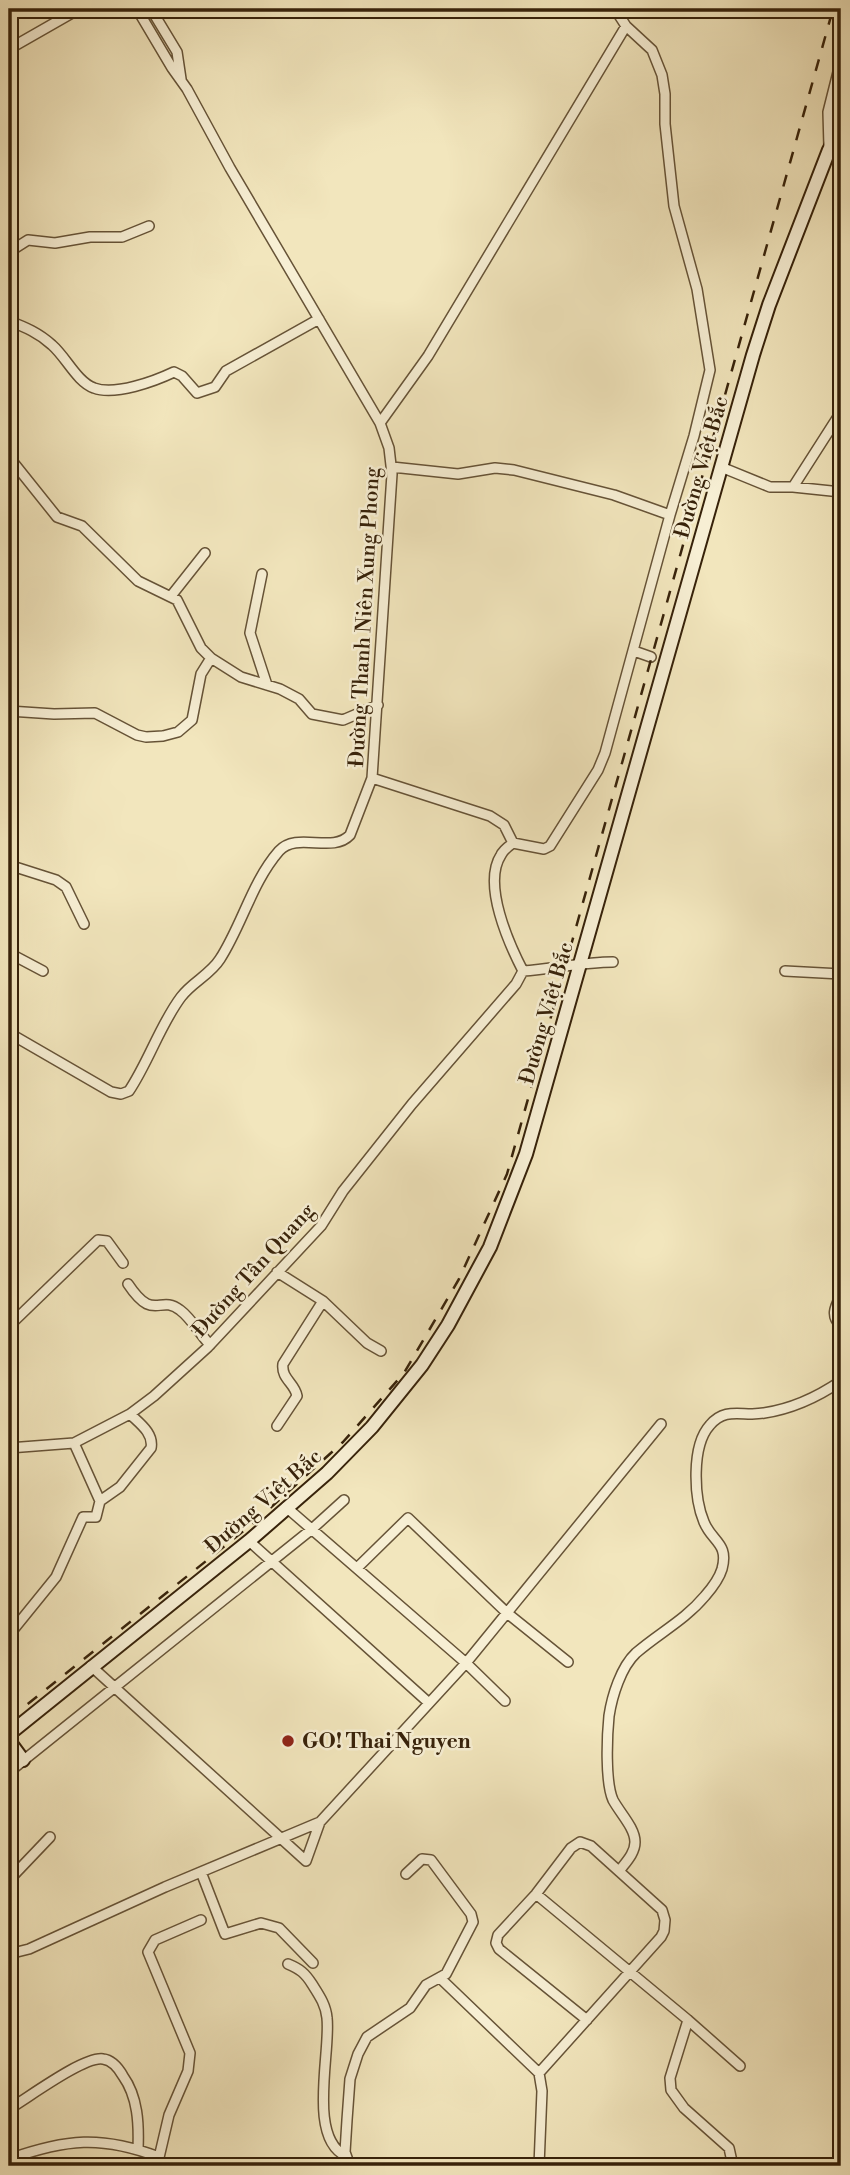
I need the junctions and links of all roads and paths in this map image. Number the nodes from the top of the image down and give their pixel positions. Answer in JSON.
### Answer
{"nodes":[{"id":1,"x":79,"y":9,"type":"edge"},
{"id":2,"x":137,"y":9,"type":"edge"},
{"id":3,"x":151,"y":9,"type":"edge"},
{"id":4,"x":615,"y":9,"type":"edge"},
{"id":5,"x":626,"y":26,"type":"junction"},
{"id":6,"x":9,"y":49,"type":"edge"},
{"id":7,"x":841,"y":60,"type":"edge"},
{"id":8,"x":181,"y":79,"type":"junction"},
{"id":9,"x":841,"y":128,"type":"edge"},
{"id":10,"x":829,"y":150,"type":"junction"},
{"id":11,"x":149,"y":226,"type":"dead end"},
{"id":12,"x":9,"y":252,"type":"edge"},
{"id":13,"x":319,"y":319,"type":"junction"},
{"id":14,"x":9,"y":321,"type":"edge"},
{"id":15,"x":9,"y":394,"type":"edge"},
{"id":16,"x":9,"y":411,"type":"edge"},
{"id":17,"x":841,"y":412,"type":"edge"},
{"id":18,"x":380,"y":424,"type":"junction"},
{"id":19,"x":9,"y":457,"type":"edge"},
{"id":20,"x":392,"y":467,"type":"junction"},
{"id":21,"x":721,"y":467,"type":"junction"},
{"id":22,"x":793,"y":486,"type":"junction"},
{"id":23,"x":841,"y":492,"type":"edge"},
{"id":24,"x":670,"y":515,"type":"junction"},
{"id":25,"x":205,"y":553,"type":"dead end"},
{"id":26,"x":262,"y":575,"type":"dead end"},
{"id":27,"x":171,"y":596,"type":"junction"},
{"id":28,"x":634,"y":651,"type":"junction"},
{"id":29,"x":651,"y":657,"type":"dead end"},
{"id":30,"x":211,"y":658,"type":"junction"},
{"id":31,"x":267,"y":685,"type":"junction"},
{"id":32,"x":377,"y":705,"type":"junction"},
{"id":33,"x":9,"y":711,"type":"edge"},
{"id":34,"x":372,"y":779,"type":"junction"},
{"id":35,"x":513,"y":843,"type":"junction"},
{"id":36,"x":9,"y":865,"type":"edge"},
{"id":37,"x":84,"y":924,"type":"dead end"},
{"id":38,"x":9,"y":953,"type":"edge"},
{"id":39,"x":613,"y":962,"type":"dead end"},
{"id":40,"x":581,"y":964,"type":"junction"},
{"id":41,"x":43,"y":971,"type":"dead end"},
{"id":42,"x":523,"y":971,"type":"junction"},
{"id":43,"x":785,"y":971,"type":"dead end"},
{"id":44,"x":841,"y":974,"type":"edge"},
{"id":45,"x":9,"y":1033,"type":"edge"},
{"id":46,"x":123,"y":1263,"type":"dead end"},
{"id":47,"x":277,"y":1272,"type":"junction"},
{"id":48,"x":128,"y":1284,"type":"dead end"},
{"id":49,"x":841,"y":1295,"type":"edge"},
{"id":50,"x":323,"y":1301,"type":"junction"},
{"id":51,"x":9,"y":1326,"type":"edge"},
{"id":52,"x":841,"y":1326,"type":"edge"},
{"id":53,"x":210,"y":1345,"type":"junction"},
{"id":54,"x":381,"y":1352,"type":"dead end"},
{"id":55,"x":841,"y":1381,"type":"edge"},
{"id":56,"x":130,"y":1413,"type":"junction"},
{"id":57,"x":661,"y":1424,"type":"dead end"},
{"id":58,"x":277,"y":1426,"type":"dead end"},
{"id":59,"x":74,"y":1443,"type":"junction"},
{"id":60,"x":9,"y":1448,"type":"edge"},
{"id":61,"x":344,"y":1500,"type":"dead end"},
{"id":62,"x":100,"y":1501,"type":"junction"},
{"id":63,"x":286,"y":1507,"type":"junction"},
{"id":64,"x":312,"y":1529,"type":"junction"},
{"id":65,"x":249,"y":1541,"type":"junction"},
{"id":66,"x":271,"y":1561,"type":"junction"},
{"id":67,"x":357,"y":1567,"type":"junction"},
{"id":68,"x":507,"y":1613,"type":"junction"},
{"id":69,"x":9,"y":1635,"type":"edge"},
{"id":70,"x":568,"y":1662,"type":"dead end"},
{"id":71,"x":466,"y":1663,"type":"junction"},
{"id":72,"x":91,"y":1666,"type":"junction"},
{"id":73,"x":113,"y":1687,"type":"junction"},
{"id":74,"x":505,"y":1701,"type":"dead end"},
{"id":75,"x":429,"y":1703,"type":"junction"},
{"id":76,"x":9,"y":1734,"type":"edge"},
{"id":77,"x":9,"y":1741,"type":"edge"},
{"id":78,"x":23,"y":1760,"type":"junction"},
{"id":79,"x":9,"y":1772,"type":"edge"},
{"id":80,"x":320,"y":1822,"type":"junction"},
{"id":81,"x":50,"y":1837,"type":"dead end"},
{"id":82,"x":281,"y":1840,"type":"junction"},
{"id":83,"x":620,"y":1870,"type":"junction"},
{"id":84,"x":201,"y":1872,"type":"junction"},
{"id":85,"x":406,"y":1874,"type":"dead end"},
{"id":86,"x":9,"y":1880,"type":"edge"},
{"id":87,"x":536,"y":1894,"type":"junction"},
{"id":88,"x":201,"y":1920,"type":"dead end"},
{"id":89,"x":9,"y":1954,"type":"edge"},
{"id":90,"x":313,"y":1963,"type":"dead end"},
{"id":91,"x":288,"y":1964,"type":"dead end"},
{"id":92,"x":630,"y":1972,"type":"junction"},
{"id":93,"x":440,"y":1978,"type":"junction"},
{"id":94,"x":587,"y":2020,"type":"junction"},
{"id":95,"x":688,"y":2020,"type":"junction"},
{"id":96,"x":740,"y":2066,"type":"dead end"},
{"id":97,"x":539,"y":2073,"type":"junction"},
{"id":98,"x":9,"y":2109,"type":"edge"},
{"id":99,"x":138,"y":2149,"type":"junction"},
{"id":100,"x":346,"y":2156,"type":"junction"},
{"id":101,"x":9,"y":2159,"type":"edge"},
{"id":102,"x":158,"y":2162,"type":"edge"},
{"id":103,"x":350,"y":2166,"type":"edge"},
{"id":104,"x":539,"y":2166,"type":"edge"},
{"id":105,"x":733,"y":2166,"type":"edge"}],
"edges":[{"from":1,"to":6,"type":"street"},
{"from":2,"to":8,"type":"street","name":"Đường Thanh Niên Xung Phong"},
{"from":3,"to":8,"type":"street","name":"Đường Thanh Niên Xung Phong"},
{"from":4,"to":5,"type":"street"},
{"from":5,"to":18,"type":"street"},
{"from":5,"to":24,"type":"street"},
{"from":7,"to":10,"type":"street"},
{"from":8,"to":13,"type":"street","name":"Đường Thanh Niên Xung Phong"},
{"from":9,"to":10,"type":"main road","name":"Đường Việt Bắc"},
{"from":10,"to":21,"type":"main road","name":"Đường Việt Bắc"},
{"from":11,"to":12,"type":"street"},
{"from":13,"to":14,"type":"street"},
{"from":13,"to":18,"type":"street","name":"Đường Thanh Niên Xung Phong"},
{"from":15,"to":16,"type":"street"},
{"from":17,"to":22,"type":"street"},
{"from":18,"to":20,"type":"street","name":"Đường Thanh Niên Xung Phong"},
{"from":19,"to":27,"type":"street"},
{"from":20,"to":24,"type":"street"},
{"from":20,"to":32,"type":"street","name":"Đường Thanh Niên Xung Phong"},
{"from":21,"to":22,"type":"street"},
{"from":21,"to":40,"type":"main road","name":"Đường Việt Bắc"},
{"from":22,"to":23,"type":"street"},
{"from":24,"to":28,"type":"street"},
{"from":25,"to":27,"type":"street"},
{"from":26,"to":31,"type":"street"},
{"from":27,"to":30,"type":"street"},
{"from":28,"to":29,"type":"street"},
{"from":28,"to":35,"type":"street"},
{"from":30,"to":31,"type":"street"},
{"from":30,"to":33,"type":"street"},
{"from":31,"to":32,"type":"street"},
{"from":32,"to":34,"type":"street","name":"Đường Thanh Niên Xung Phong"},
{"from":34,"to":35,"type":"street","name":"Đường Thanh Niên Xung Phong"},
{"from":34,"to":45,"type":"street"},
{"from":35,"to":42,"type":"street"},
{"from":36,"to":37,"type":"street"},
{"from":38,"to":41,"type":"street"},
{"from":39,"to":40,"type":"street"},
{"from":40,"to":42,"type":"street"},
{"from":40,"to":63,"type":"main road","name":"Đường Việt Bắc"},
{"from":42,"to":47,"type":"street","name":"Đường Tân Quang"},
{"from":43,"to":44,"type":"street"},
{"from":46,"to":51,"type":"street"},
{"from":47,"to":50,"type":"street"},
{"from":47,"to":53,"type":"street","name":"Đường Tân Quang"},
{"from":48,"to":53,"type":"street"},
{"from":49,"to":52,"type":"street"},
{"from":50,"to":54,"type":"street"},
{"from":50,"to":58,"type":"street"},
{"from":53,"to":56,"type":"street","name":"Đường Tân Quang"},
{"from":55,"to":83,"type":"street"},
{"from":56,"to":59,"type":"street","name":"Đường Tân Quang"},
{"from":56,"to":62,"type":"street"},
{"from":57,"to":68,"type":"street"},
{"from":59,"to":60,"type":"street","name":"Đường Tân Quang"},
{"from":59,"to":62,"type":"street"},
{"from":61,"to":64,"type":"street"},
{"from":62,"to":69,"type":"street"},
{"from":63,"to":64,"type":"street"},
{"from":63,"to":65,"type":"main road","name":"Đường Việt Bắc"},
{"from":64,"to":66,"type":"street"},
{"from":64,"to":67,"type":"street"},
{"from":65,"to":66,"type":"street"},
{"from":65,"to":72,"type":"main road","name":"Đường Việt Bắc"},
{"from":66,"to":73,"type":"street"},
{"from":66,"to":75,"type":"street"},
{"from":67,"to":68,"type":"street"},
{"from":67,"to":71,"type":"street"},
{"from":68,"to":70,"type":"street"},
{"from":68,"to":71,"type":"street"},
{"from":71,"to":74,"type":"street"},
{"from":71,"to":75,"type":"street"},
{"from":72,"to":73,"type":"street"},
{"from":72,"to":76,"type":"main road","name":"Đường Việt Bắc"},
{"from":73,"to":78,"type":"street"},
{"from":73,"to":82,"type":"street"},
{"from":75,"to":80,"type":"street"},
{"from":77,"to":78,"type":"main road"},
{"from":78,"to":79,"type":"street"},
{"from":80,"to":82,"type":"street"},
{"from":80,"to":82,"type":"street"},
{"from":81,"to":86,"type":"street"},
{"from":82,"to":84,"type":"street"},
{"from":83,"to":87,"type":"street"},
{"from":83,"to":92,"type":"street"},
{"from":84,"to":89,"type":"street"},
{"from":84,"to":90,"type":"street"},
{"from":85,"to":93,"type":"street"},
{"from":87,"to":92,"type":"street"},
{"from":87,"to":94,"type":"street"},
{"from":88,"to":102,"type":"street"},
{"from":91,"to":100,"type":"street"},
{"from":92,"to":94,"type":"street"},
{"from":92,"to":95,"type":"street"},
{"from":93,"to":97,"type":"street"},
{"from":93,"to":100,"type":"street"},
{"from":94,"to":97,"type":"street"},
{"from":95,"to":96,"type":"street"},
{"from":95,"to":105,"type":"street"},
{"from":97,"to":104,"type":"street"},
{"from":98,"to":99,"type":"street"},
{"from":99,"to":101,"type":"street"},
{"from":99,"to":102,"type":"street"},
{"from":100,"to":103,"type":"street"}]}
